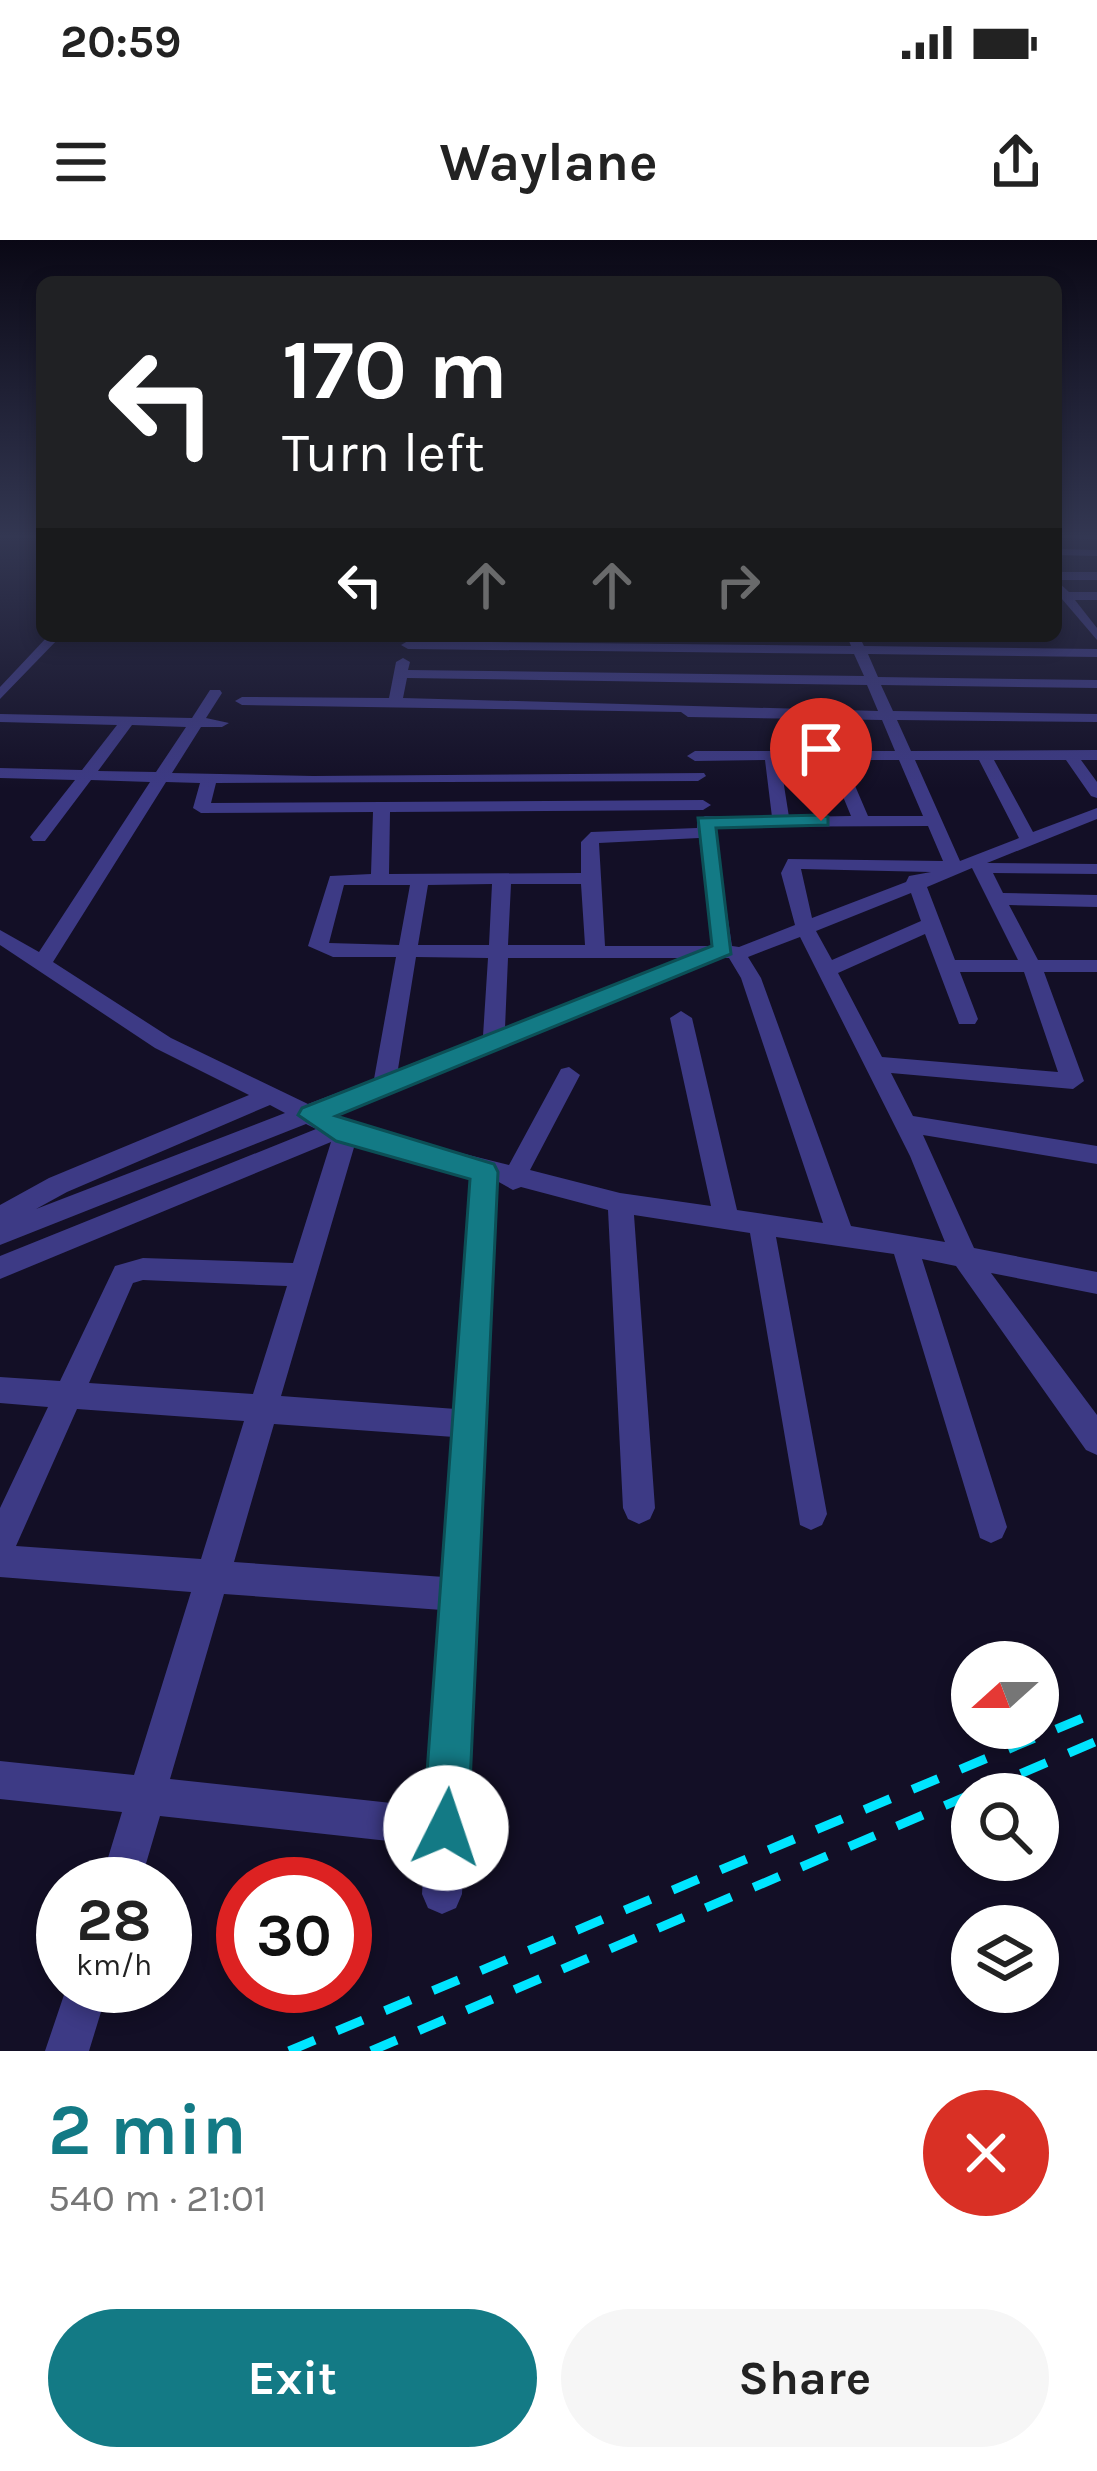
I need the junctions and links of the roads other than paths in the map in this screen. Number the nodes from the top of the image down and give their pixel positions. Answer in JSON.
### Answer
{"nodes":[{"id":1,"x":1072,"y":625,"type":"dead end"},
{"id":2,"x":1094,"y":629,"type":"edge"},
{"id":3,"x":48,"y":642,"type":"edge"},
{"id":4,"x":409,"y":642,"type":"edge"},
{"id":5,"x":587,"y":642,"type":"edge"},
{"id":6,"x":675,"y":643,"type":"edge"},
{"id":7,"x":855,"y":643,"type":"edge"},
{"id":8,"x":1097,"y":653,"type":"edge"},
{"id":9,"x":400,"y":674,"type":"junction"},
{"id":10,"x":8,"y":678,"type":"edge"},
{"id":11,"x":679,"y":680,"type":"junction"},
{"id":12,"x":872,"y":682,"type":"junction"},
{"id":13,"x":1097,"y":684,"type":"edge"},
{"id":14,"x":215,"y":693,"type":"dead end"},
{"id":15,"x":0,"y":695,"type":"edge"},
{"id":16,"x":242,"y":701,"type":"dead end"},
{"id":17,"x":395,"y":702,"type":"junction"},
{"id":18,"x":688,"y":710,"type":"junction"},
{"id":19,"x":817,"y":715,"type":"junction"},
{"id":20,"x":888,"y":716,"type":"junction"},
{"id":21,"x":0,"y":718,"type":"edge"},
{"id":22,"x":1097,"y":718,"type":"edge"},
{"id":23,"x":128,"y":721,"type":"junction"},
{"id":24,"x":196,"y":723,"type":"junction"},
{"id":25,"x":222,"y":723,"type":"dead end"},
{"id":26,"x":695,"y":755,"type":"junction"},
{"id":27,"x":905,"y":755,"type":"junction"},
{"id":28,"x":984,"y":755,"type":"junction"},
{"id":29,"x":1070,"y":755,"type":"junction"},
{"id":30,"x":1097,"y":755,"type":"edge"},
{"id":31,"x":772,"y":756,"type":"junction"},
{"id":32,"x":835,"y":757,"type":"junction"},
{"id":33,"x":0,"y":772,"type":"edge"},
{"id":34,"x":90,"y":775,"type":"junction"},
{"id":35,"x":698,"y":776,"type":"junction"},
{"id":36,"x":158,"y":777,"type":"junction"},
{"id":37,"x":210,"y":778,"type":"junction"},
{"id":38,"x":1097,"y":794,"type":"edge"},
{"id":39,"x":382,"y":808,"type":"junction"},
{"id":40,"x":705,"y":820,"type":"junction"},
{"id":41,"x":862,"y":820,"type":"junction"},
{"id":42,"x":1094,"y":820,"type":"edge"},
{"id":43,"x":781,"y":821,"type":"junction"},
{"id":44,"x":935,"y":821,"type":"junction"},
{"id":45,"x":39,"y":837,"type":"dead end"},
{"id":46,"x":1029,"y":840,"type":"junction"},
{"id":47,"x":979,"y":864,"type":"junction"},
{"id":48,"x":954,"y":867,"type":"junction"},
{"id":49,"x":1097,"y":869,"type":"edge"},
{"id":50,"x":380,"y":878,"type":"junction"},
{"id":51,"x":420,"y":878,"type":"junction"},
{"id":52,"x":502,"y":878,"type":"junction"},
{"id":53,"x":590,"y":878,"type":"junction"},
{"id":54,"x":915,"y":880,"type":"junction"},
{"id":55,"x":1000,"y":899,"type":"junction"},
{"id":56,"x":1097,"y":901,"type":"edge"},
{"id":57,"x":931,"y":924,"type":"junction"},
{"id":58,"x":805,"y":928,"type":"junction"},
{"id":59,"x":0,"y":936,"type":"edge"},
{"id":60,"x":499,"y":950,"type":"junction"},
{"id":61,"x":595,"y":950,"type":"junction"},
{"id":62,"x":404,"y":952,"type":"junction"},
{"id":63,"x":731,"y":952,"type":"junction"},
{"id":64,"x":42,"y":963,"type":"junction"},
{"id":65,"x":1031,"y":965,"type":"junction"},
{"id":66,"x":947,"y":966,"type":"junction"},
{"id":67,"x":1097,"y":966,"type":"edge"},
{"id":68,"x":827,"y":970,"type":"junction"},
{"id":69,"x":681,"y":1018,"type":"dead end"},
{"id":70,"x":967,"y":1019,"type":"dead end"},
{"id":71,"x":494,"y":1040,"type":"junction"},
{"id":72,"x":878,"y":1064,"type":"junction"},
{"id":73,"x":569,"y":1075,"type":"dead end"},
{"id":74,"x":385,"y":1081,"type":"junction"},
{"id":75,"x":1085,"y":1082,"type":"edge"},
{"id":76,"x":272,"y":1096,"type":"junction"},
{"id":77,"x":907,"y":1124,"type":"junction"},
{"id":78,"x":328,"y":1125,"type":"junction"},
{"id":79,"x":1097,"y":1154,"type":"edge"},
{"id":80,"x":499,"y":1176,"type":"junction"},
{"id":81,"x":620,"y":1203,"type":"junction"},
{"id":82,"x":0,"y":1217,"type":"edge"},
{"id":83,"x":726,"y":1218,"type":"junction"},
{"id":84,"x":761,"y":1224,"type":"junction"},
{"id":85,"x":0,"y":1234,"type":"edge"},
{"id":86,"x":841,"y":1236,"type":"junction"},
{"id":87,"x":904,"y":1245,"type":"junction"},
{"id":88,"x":964,"y":1258,"type":"junction"},
{"id":89,"x":0,"y":1268,"type":"edge"},
{"id":90,"x":303,"y":1275,"type":"junction"},
{"id":91,"x":1096,"y":1284,"type":"edge"},
{"id":92,"x":0,"y":1390,"type":"edge"},
{"id":93,"x":70,"y":1394,"type":"junction"},
{"id":94,"x":264,"y":1407,"type":"junction"},
{"id":95,"x":472,"y":1424,"type":"junction"},
{"id":96,"x":1097,"y":1440,"type":"edge"},
{"id":97,"x":639,"y":1508,"type":"dead end"},
{"id":98,"x":811,"y":1514,"type":"dead end"},
{"id":99,"x":991,"y":1527,"type":"dead end"},
{"id":100,"x":0,"y":1544,"type":"edge"},
{"id":101,"x":0,"y":1561,"type":"edge"},
{"id":102,"x":213,"y":1577,"type":"junction"},
{"id":103,"x":461,"y":1595,"type":"junction"},
{"id":104,"x":0,"y":1780,"type":"edge"},
{"id":105,"x":148,"y":1797,"type":"junction"},
{"id":106,"x":446,"y":1828,"type":"junction"},
{"id":107,"x":129,"y":1857,"type":"edge"},
{"id":108,"x":442,"y":1894,"type":"dead end"},
{"id":109,"x":79,"y":2013,"type":"edge"},
{"id":110,"x":67,"y":2051,"type":"edge"}],
"edges":[{"from":1,"to":2,"type":"street"},
{"from":3,"to":10,"type":"street"},
{"from":4,"to":9,"type":"street"},
{"from":5,"to":6,"type":"street"},
{"from":6,"to":7,"type":"street"},
{"from":6,"to":11,"type":"street"},
{"from":7,"to":8,"type":"street"},
{"from":7,"to":12,"type":"street"},
{"from":9,"to":11,"type":"street"},
{"from":9,"to":17,"type":"street"},
{"from":10,"to":15,"type":"street"},
{"from":11,"to":12,"type":"street"},
{"from":11,"to":18,"type":"street"},
{"from":12,"to":13,"type":"street"},
{"from":12,"to":20,"type":"street"},
{"from":14,"to":24,"type":"street"},
{"from":16,"to":17,"type":"street"},
{"from":17,"to":18,"type":"street"},
{"from":18,"to":19,"type":"street"},
{"from":18,"to":26,"type":"street"},
{"from":19,"to":20,"type":"street"},
{"from":19,"to":32,"type":"street"},
{"from":20,"to":22,"type":"street"},
{"from":20,"to":27,"type":"street"},
{"from":21,"to":23,"type":"street"},
{"from":23,"to":24,"type":"street"},
{"from":23,"to":34,"type":"street"},
{"from":24,"to":25,"type":"street"},
{"from":24,"to":36,"type":"street"},
{"from":26,"to":31,"type":"street"},
{"from":26,"to":35,"type":"street"},
{"from":27,"to":28,"type":"street"},
{"from":27,"to":32,"type":"street"},
{"from":27,"to":44,"type":"street"},
{"from":28,"to":29,"type":"street"},
{"from":28,"to":46,"type":"street"},
{"from":29,"to":30,"type":"street"},
{"from":29,"to":38,"type":"street"},
{"from":31,"to":32,"type":"street"},
{"from":31,"to":43,"type":"street"},
{"from":32,"to":41,"type":"street"},
{"from":33,"to":34,"type":"street"},
{"from":34,"to":36,"type":"street"},
{"from":34,"to":45,"type":"street"},
{"from":35,"to":37,"type":"street"},
{"from":35,"to":40,"type":"street"},
{"from":36,"to":37,"type":"street"},
{"from":36,"to":64,"type":"street"},
{"from":37,"to":39,"type":"street"},
{"from":39,"to":40,"type":"street"},
{"from":39,"to":50,"type":"street"},
{"from":40,"to":43,"type":"street"},
{"from":40,"to":53,"type":"street"},
{"from":40,"to":63,"type":"street"},
{"from":41,"to":43,"type":"street"},
{"from":41,"to":44,"type":"street"},
{"from":42,"to":46,"type":"street"},
{"from":44,"to":48,"type":"street"},
{"from":46,"to":47,"type":"street"},
{"from":47,"to":48,"type":"street"},
{"from":47,"to":49,"type":"street"},
{"from":47,"to":55,"type":"street"},
{"from":48,"to":54,"type":"street"},
{"from":48,"to":58,"type":"street"},
{"from":50,"to":51,"type":"street"},
{"from":50,"to":62,"type":"street"},
{"from":51,"to":52,"type":"street"},
{"from":51,"to":62,"type":"street"},
{"from":52,"to":53,"type":"street"},
{"from":52,"to":60,"type":"street"},
{"from":53,"to":61,"type":"street"},
{"from":54,"to":57,"type":"street"},
{"from":54,"to":58,"type":"street"},
{"from":55,"to":56,"type":"street"},
{"from":55,"to":65,"type":"street"},
{"from":57,"to":66,"type":"street"},
{"from":57,"to":68,"type":"street"},
{"from":58,"to":63,"type":"street"},
{"from":58,"to":68,"type":"street"},
{"from":59,"to":64,"type":"street"},
{"from":60,"to":61,"type":"street"},
{"from":60,"to":62,"type":"street"},
{"from":60,"to":71,"type":"street"},
{"from":61,"to":63,"type":"street"},
{"from":62,"to":74,"type":"street"},
{"from":63,"to":71,"type":"street"},
{"from":63,"to":86,"type":"street"},
{"from":64,"to":76,"type":"street"},
{"from":65,"to":66,"type":"street"},
{"from":65,"to":67,"type":"street"},
{"from":65,"to":75,"type":"street"},
{"from":66,"to":70,"type":"street"},
{"from":68,"to":72,"type":"street"},
{"from":69,"to":83,"type":"street"},
{"from":71,"to":74,"type":"street"},
{"from":72,"to":75,"type":"street"},
{"from":72,"to":77,"type":"street"},
{"from":73,"to":80,"type":"street"},
{"from":74,"to":78,"type":"street"},
{"from":76,"to":78,"type":"street"},
{"from":76,"to":82,"type":"street"},
{"from":77,"to":79,"type":"street"},
{"from":77,"to":88,"type":"street"},
{"from":78,"to":80,"type":"street"},
{"from":78,"to":85,"type":"street"},
{"from":78,"to":89,"type":"street"},
{"from":78,"to":90,"type":"street"},
{"from":80,"to":81,"type":"street"},
{"from":80,"to":95,"type":"street"},
{"from":81,"to":83,"type":"street"},
{"from":81,"to":97,"type":"street"},
{"from":83,"to":84,"type":"street"},
{"from":84,"to":86,"type":"street"},
{"from":84,"to":98,"type":"street"},
{"from":86,"to":87,"type":"street"},
{"from":87,"to":88,"type":"street"},
{"from":87,"to":99,"type":"street"},
{"from":88,"to":91,"type":"street"},
{"from":88,"to":96,"type":"street"},
{"from":90,"to":93,"type":"street"},
{"from":90,"to":94,"type":"street"},
{"from":92,"to":93,"type":"street"},
{"from":93,"to":94,"type":"street"},
{"from":93,"to":100,"type":"street"},
{"from":94,"to":95,"type":"street"},
{"from":94,"to":102,"type":"street"},
{"from":95,"to":103,"type":"street"},
{"from":101,"to":102,"type":"street"},
{"from":102,"to":103,"type":"street"},
{"from":102,"to":105,"type":"street"},
{"from":103,"to":106,"type":"street"},
{"from":104,"to":105,"type":"street"},
{"from":105,"to":106,"type":"street"},
{"from":105,"to":107,"type":"street"},
{"from":106,"to":108,"type":"street"},
{"from":109,"to":110,"type":"street"}]}
